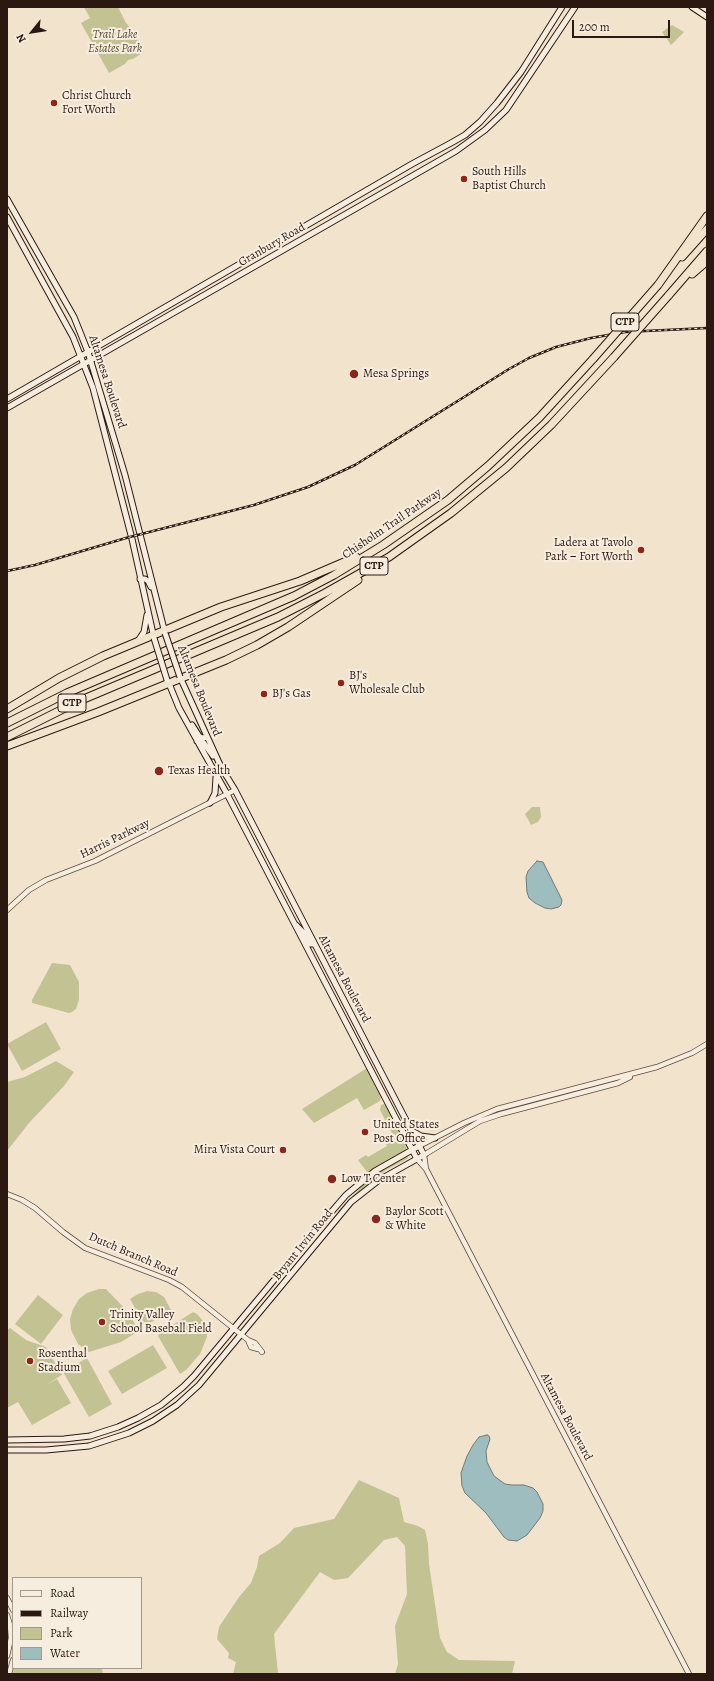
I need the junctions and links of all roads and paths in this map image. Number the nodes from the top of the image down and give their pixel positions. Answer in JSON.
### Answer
{"nodes":[{"id":1,"x":575,"y":7,"type":"edge"},
{"id":2,"x":692,"y":7,"type":"edge"},
{"id":3,"x":561,"y":9,"type":"edge"},
{"id":4,"x":569,"y":17,"type":"junction"},
{"id":5,"x":707,"y":17,"type":"edge"},
{"id":6,"x":7,"y":200,"type":"edge"},
{"id":7,"x":707,"y":216,"type":"edge"},
{"id":8,"x":7,"y":217,"type":"edge"},
{"id":9,"x":707,"y":229,"type":"edge"},
{"id":10,"x":707,"y":252,"type":"edge"},
{"id":11,"x":707,"y":261,"type":"edge"},
{"id":12,"x":52,"y":279,"type":"junction"},
{"id":13,"x":44,"y":283,"type":"junction"},
{"id":14,"x":658,"y":285,"type":"junction"},
{"id":15,"x":668,"y":296,"type":"junction"},
{"id":16,"x":172,"y":302,"type":"junction"},
{"id":17,"x":177,"y":311,"type":"junction"},
{"id":18,"x":88,"y":352,"type":"junction"},
{"id":19,"x":81,"y":356,"type":"junction"},
{"id":20,"x":91,"y":360,"type":"junction"},
{"id":21,"x":84,"y":364,"type":"junction"},
{"id":22,"x":26,"y":388,"type":"junction"},
{"id":23,"x":29,"y":395,"type":"junction"},
{"id":24,"x":7,"y":399,"type":"edge"},
{"id":25,"x":7,"y":408,"type":"edge"},
{"id":26,"x":127,"y":484,"type":"junction"},
{"id":27,"x":118,"y":486,"type":"junction"},
{"id":28,"x":383,"y":545,"type":"junction"},
{"id":29,"x":389,"y":557,"type":"junction"},
{"id":30,"x":140,"y":579,"type":"junction"},
{"id":31,"x":156,"y":595,"type":"junction"},
{"id":32,"x":147,"y":610,"type":"junction"},
{"id":33,"x":165,"y":632,"type":"junction"},
{"id":34,"x":154,"y":636,"type":"junction"},
{"id":35,"x":138,"y":642,"type":"junction"},
{"id":36,"x":180,"y":678,"type":"junction"},
{"id":37,"x":168,"y":682,"type":"junction"},
{"id":38,"x":179,"y":708,"type":"junction"},
{"id":39,"x":7,"y":709,"type":"edge"},
{"id":40,"x":7,"y":723,"type":"edge"},
{"id":41,"x":7,"y":737,"type":"edge"},
{"id":42,"x":206,"y":737,"type":"junction"},
{"id":43,"x":197,"y":741,"type":"junction"},
{"id":44,"x":7,"y":746,"type":"edge"},
{"id":45,"x":217,"y":759,"type":"junction"},
{"id":46,"x":216,"y":776,"type":"junction"},
{"id":47,"x":235,"y":790,"type":"junction"},
{"id":48,"x":227,"y":794,"type":"junction"},
{"id":49,"x":210,"y":803,"type":"junction"},
{"id":50,"x":7,"y":910,"type":"edge"},
{"id":51,"x":295,"y":925,"type":"junction"},
{"id":52,"x":314,"y":944,"type":"junction"},
{"id":53,"x":707,"y":1044,"type":"edge"},
{"id":54,"x":589,"y":1088,"type":"junction"},
{"id":55,"x":412,"y":1131,"type":"junction"},
{"id":56,"x":435,"y":1138,"type":"junction"},
{"id":57,"x":420,"y":1146,"type":"junction"},
{"id":58,"x":412,"y":1150,"type":"junction"},
{"id":59,"x":424,"y":1155,"type":"junction"},
{"id":60,"x":417,"y":1159,"type":"junction"},
{"id":61,"x":426,"y":1169,"type":"junction"},
{"id":62,"x":7,"y":1194,"type":"edge"},
{"id":63,"x":234,"y":1329,"type":"junction"},
{"id":64,"x":242,"y":1335,"type":"junction"},
{"id":65,"x":260,"y":1350,"type":"dead end"},
{"id":66,"x":7,"y":1440,"type":"edge"},
{"id":67,"x":7,"y":1450,"type":"edge"},
{"id":68,"x":7,"y":1598,"type":"edge"},
{"id":69,"x":12,"y":1608,"type":"edge"},
{"id":70,"x":7,"y":1615,"type":"edge"},
{"id":71,"x":7,"y":1656,"type":"edge"},
{"id":72,"x":12,"y":1664,"type":"edge"},
{"id":73,"x":9,"y":1674,"type":"edge"},
{"id":74,"x":689,"y":1674,"type":"edge"}],
"edges":[{"from":1,"to":4,"type":"main road","name":"Granbury Road"},
{"from":2,"to":5,"type":"main road"},
{"from":3,"to":4,"type":"main road"},
{"from":3,"to":16,"type":"main road","name":"Granbury Road"},
{"from":4,"to":17,"type":"main road","name":"Granbury Road"},
{"from":6,"to":12,"type":"main road","name":"Altamesa Boulevard"},
{"from":7,"to":14,"type":"highway"},
{"from":8,"to":13,"type":"main road","name":"Altamesa Boulevard"},
{"from":9,"to":14,"type":"highway","name":"Chisholm Trail Parkway","number":"CTP"},
{"from":10,"to":15,"type":"highway","name":"Chisholm Trail Parkway","number":"CTP"},
{"from":11,"to":15,"type":"highway"},
{"from":12,"to":13,"type":"main road"},
{"from":12,"to":18,"type":"main road","name":"Altamesa Boulevard"},
{"from":13,"to":19,"type":"main road","name":"Altamesa Boulevard"},
{"from":14,"to":28,"type":"highway","name":"Chisholm Trail Parkway","number":"CTP","bridge":true},
{"from":15,"to":29,"type":"highway","name":"Chisholm Trail Parkway","number":"CTP","bridge":true},
{"from":16,"to":17,"type":"main road"},
{"from":16,"to":18,"type":"main road","name":"Granbury Road"},
{"from":17,"to":20,"type":"main road","name":"Granbury Road"},
{"from":18,"to":19,"type":"main road","name":"Granbury Road"},
{"from":18,"to":20,"type":"main road","name":"Altamesa Boulevard"},
{"from":19,"to":21,"type":"main road","name":"Altamesa Boulevard"},
{"from":19,"to":22,"type":"main road","name":"Granbury Road"},
{"from":20,"to":21,"type":"main road","name":"Granbury Road"},
{"from":20,"to":26,"type":"main road","name":"Altamesa Boulevard"},
{"from":21,"to":23,"type":"main road","name":"Granbury Road"},
{"from":21,"to":27,"type":"main road","name":"Altamesa Boulevard"},
{"from":22,"to":23,"type":"main road"},
{"from":22,"to":24,"type":"main road","name":"Granbury Road"},
{"from":23,"to":25,"type":"main road","name":"Granbury Road"},
{"from":26,"to":27,"type":"main road"},
{"from":26,"to":31,"type":"main road","name":"Altamesa Boulevard"},
{"from":27,"to":30,"type":"main road","name":"Altamesa Boulevard"},
{"from":28,"to":33,"type":"highway"},
{"from":28,"to":40,"type":"highway","name":"Chisholm Trail Parkway","number":"CTP"},
{"from":29,"to":36,"type":"highway"},
{"from":29,"to":41,"type":"highway","name":"Chisholm Trail Parkway","number":"CTP"},
{"from":30,"to":31,"type":"main road"},
{"from":30,"to":32,"type":"main road","name":"Altamesa Boulevard"},
{"from":31,"to":33,"type":"main road","name":"Altamesa Boulevard"},
{"from":32,"to":34,"type":"main road","name":"Altamesa Boulevard"},
{"from":32,"to":35,"type":"main road"},
{"from":33,"to":34,"type":"highway"},
{"from":33,"to":36,"type":"main road","name":"Altamesa Boulevard","bridge":true},
{"from":34,"to":35,"type":"highway"},
{"from":34,"to":37,"type":"main road","name":"Altamesa Boulevard","bridge":true},
{"from":35,"to":39,"type":"highway"},
{"from":36,"to":37,"type":"highway"},
{"from":36,"to":42,"type":"main road","name":"Altamesa Boulevard"},
{"from":37,"to":38,"type":"main road","name":"Altamesa Boulevard"},
{"from":37,"to":44,"type":"highway"},
{"from":38,"to":42,"type":"main road"},
{"from":38,"to":43,"type":"main road","name":"Altamesa Boulevard"},
{"from":42,"to":45,"type":"main road","name":"Altamesa Boulevard"},
{"from":43,"to":45,"type":"main road"},
{"from":43,"to":46,"type":"main road","name":"Altamesa Boulevard"},
{"from":45,"to":47,"type":"main road","name":"Altamesa Boulevard"},
{"from":46,"to":48,"type":"main road","name":"Altamesa Boulevard"},
{"from":46,"to":49,"type":"main road"},
{"from":47,"to":48,"type":"street","name":"Harris Parkway"},
{"from":47,"to":52,"type":"main road","name":"Altamesa Boulevard"},
{"from":48,"to":49,"type":"street","name":"Harris Parkway"},
{"from":48,"to":51,"type":"main road","name":"Altamesa Boulevard"},
{"from":49,"to":50,"type":"street","name":"Harris Parkway"},
{"from":51,"to":52,"type":"main road"},
{"from":51,"to":58,"type":"main road","name":"Altamesa Boulevard"},
{"from":52,"to":55,"type":"main road","name":"Altamesa Boulevard"},
{"from":53,"to":54,"type":"street","name":"Bryant Irvin Road"},
{"from":54,"to":56,"type":"street","name":"Bryant Irvin Road"},
{"from":54,"to":59,"type":"street","name":"Bryant Irvin Road"},
{"from":55,"to":56,"type":"main road"},
{"from":55,"to":57,"type":"main road","name":"Altamesa Boulevard"},
{"from":56,"to":57,"type":"street","name":"Bryant Irvin Road"},
{"from":57,"to":58,"type":"main road","name":"Bryant Irvin Road"},
{"from":57,"to":59,"type":"main road","name":"Altamesa Boulevard"},
{"from":58,"to":60,"type":"main road","name":"Altamesa Boulevard"},
{"from":58,"to":63,"type":"main road","name":"Bryant Irvin Road"},
{"from":59,"to":60,"type":"main road","name":"Bryant Irvin Road"},
{"from":59,"to":61,"type":"street","name":"Altamesa Boulevard"},
{"from":60,"to":61,"type":"street","name":"Altamesa Boulevard"},
{"from":60,"to":64,"type":"main road","name":"Bryant Irvin Road"},
{"from":61,"to":74,"type":"street","name":"Altamesa Boulevard"},
{"from":62,"to":63,"type":"street","name":"Dutch Branch Road"},
{"from":63,"to":64,"type":"street","name":"Dutch Branch Road"},
{"from":63,"to":66,"type":"main road","name":"Bryant Irvin Road"},
{"from":64,"to":65,"type":"street","name":"Dutch Branch Road"},
{"from":64,"to":67,"type":"main road","name":"Bryant Irvin Road"},
{"from":68,"to":69,"type":"street"},
{"from":70,"to":71,"type":"street"},
{"from":72,"to":73,"type":"street"}]}
